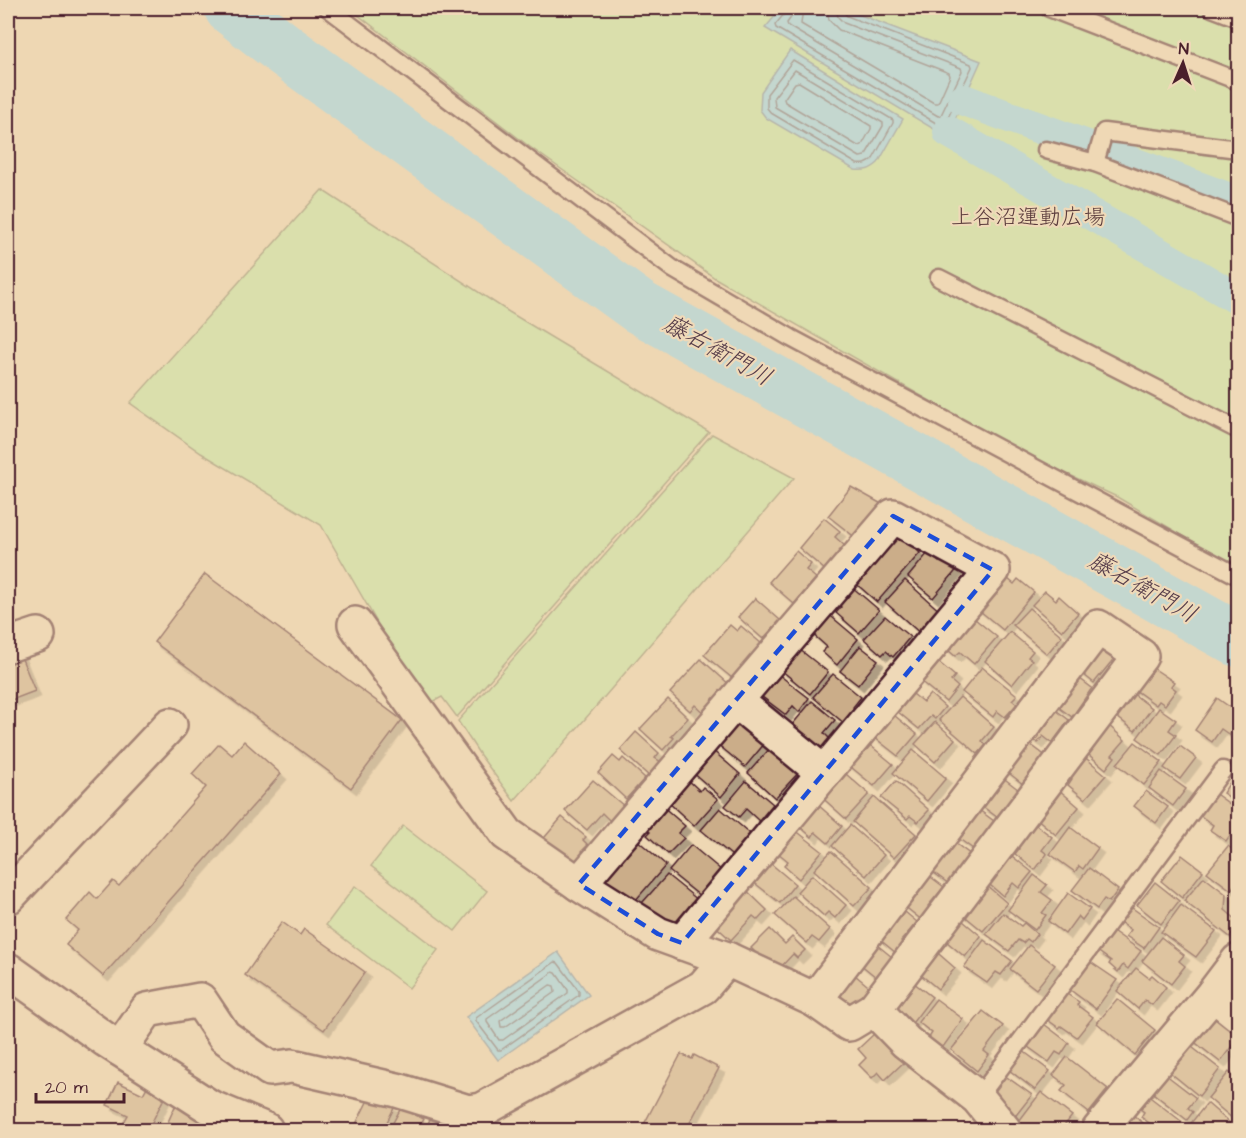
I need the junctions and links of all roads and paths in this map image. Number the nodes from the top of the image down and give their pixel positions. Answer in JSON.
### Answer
{"nodes":[{"id":1,"x":328,"y":8,"type":"edge"},
{"id":2,"x":1049,"y":8,"type":"edge"},
{"id":3,"x":1212,"y":8,"type":"edge"},
{"id":4,"x":1239,"y":18,"type":"edge"},
{"id":5,"x":1239,"y":81,"type":"edge"},
{"id":6,"x":1239,"y":149,"type":"edge"},
{"id":7,"x":1046,"y":150,"type":"dead end"},
{"id":8,"x":1095,"y":164,"type":"junction"},
{"id":9,"x":1239,"y":218,"type":"edge"},
{"id":10,"x":939,"y":278,"type":"dead end"},
{"id":11,"x":1239,"y":430,"type":"edge"},
{"id":12,"x":1239,"y":576,"type":"edge"},
{"id":13,"x":355,"y":624,"type":"dead end"},
{"id":14,"x":38,"y":635,"type":"dead end"},
{"id":15,"x":8,"y":645,"type":"edge"},
{"id":16,"x":736,"y":701,"type":"junction"},
{"id":17,"x":170,"y":725,"type":"dead end"},
{"id":18,"x":1223,"y":770,"type":"dead end"},
{"id":19,"x":824,"y":773,"type":"junction"},
{"id":20,"x":579,"y":884,"type":"junction"},
{"id":21,"x":8,"y":897,"type":"edge"},
{"id":22,"x":681,"y":943,"type":"junction"},
{"id":23,"x":727,"y":959,"type":"junction"},
{"id":24,"x":1239,"y":961,"type":"edge"},
{"id":25,"x":8,"y":970,"type":"edge"},
{"id":26,"x":1213,"y":994,"type":"junction"},
{"id":27,"x":815,"y":1000,"type":"junction"},
{"id":28,"x":874,"y":1009,"type":"junction"},
{"id":29,"x":1239,"y":1014,"type":"edge"},
{"id":30,"x":120,"y":1048,"type":"junction"},
{"id":31,"x":978,"y":1098,"type":"junction"},
{"id":32,"x":247,"y":1127,"type":"edge"},
{"id":33,"x":1004,"y":1131,"type":"edge"},
{"id":34,"x":1099,"y":1131,"type":"edge"}],
"edges":[{"from":1,"to":12,"type":"lane"},
{"from":2,"to":5,"type":"lane"},
{"from":3,"to":4,"type":"lane"},
{"from":6,"to":8,"type":"lane"},
{"from":7,"to":8,"type":"lane"},
{"from":8,"to":9,"type":"lane"},
{"from":10,"to":11,"type":"lane"},
{"from":13,"to":20,"type":"street"},
{"from":14,"to":15,"type":"street"},
{"from":16,"to":19,"type":"street"},
{"from":16,"to":19,"type":"street"},
{"from":16,"to":20,"type":"street"},
{"from":17,"to":21,"type":"street"},
{"from":18,"to":31,"type":"lane"},
{"from":19,"to":22,"type":"street"},
{"from":20,"to":22,"type":"street"},
{"from":22,"to":23,"type":"street"},
{"from":23,"to":27,"type":"street"},
{"from":23,"to":30,"type":"street"},
{"from":24,"to":26,"type":"street"},
{"from":25,"to":30,"type":"street"},
{"from":26,"to":29,"type":"street"},
{"from":26,"to":34,"type":"street"},
{"from":27,"to":28,"type":"street"},
{"from":27,"to":28,"type":"street"},
{"from":28,"to":31,"type":"street"},
{"from":30,"to":32,"type":"street"},
{"from":31,"to":33,"type":"street"}]}
